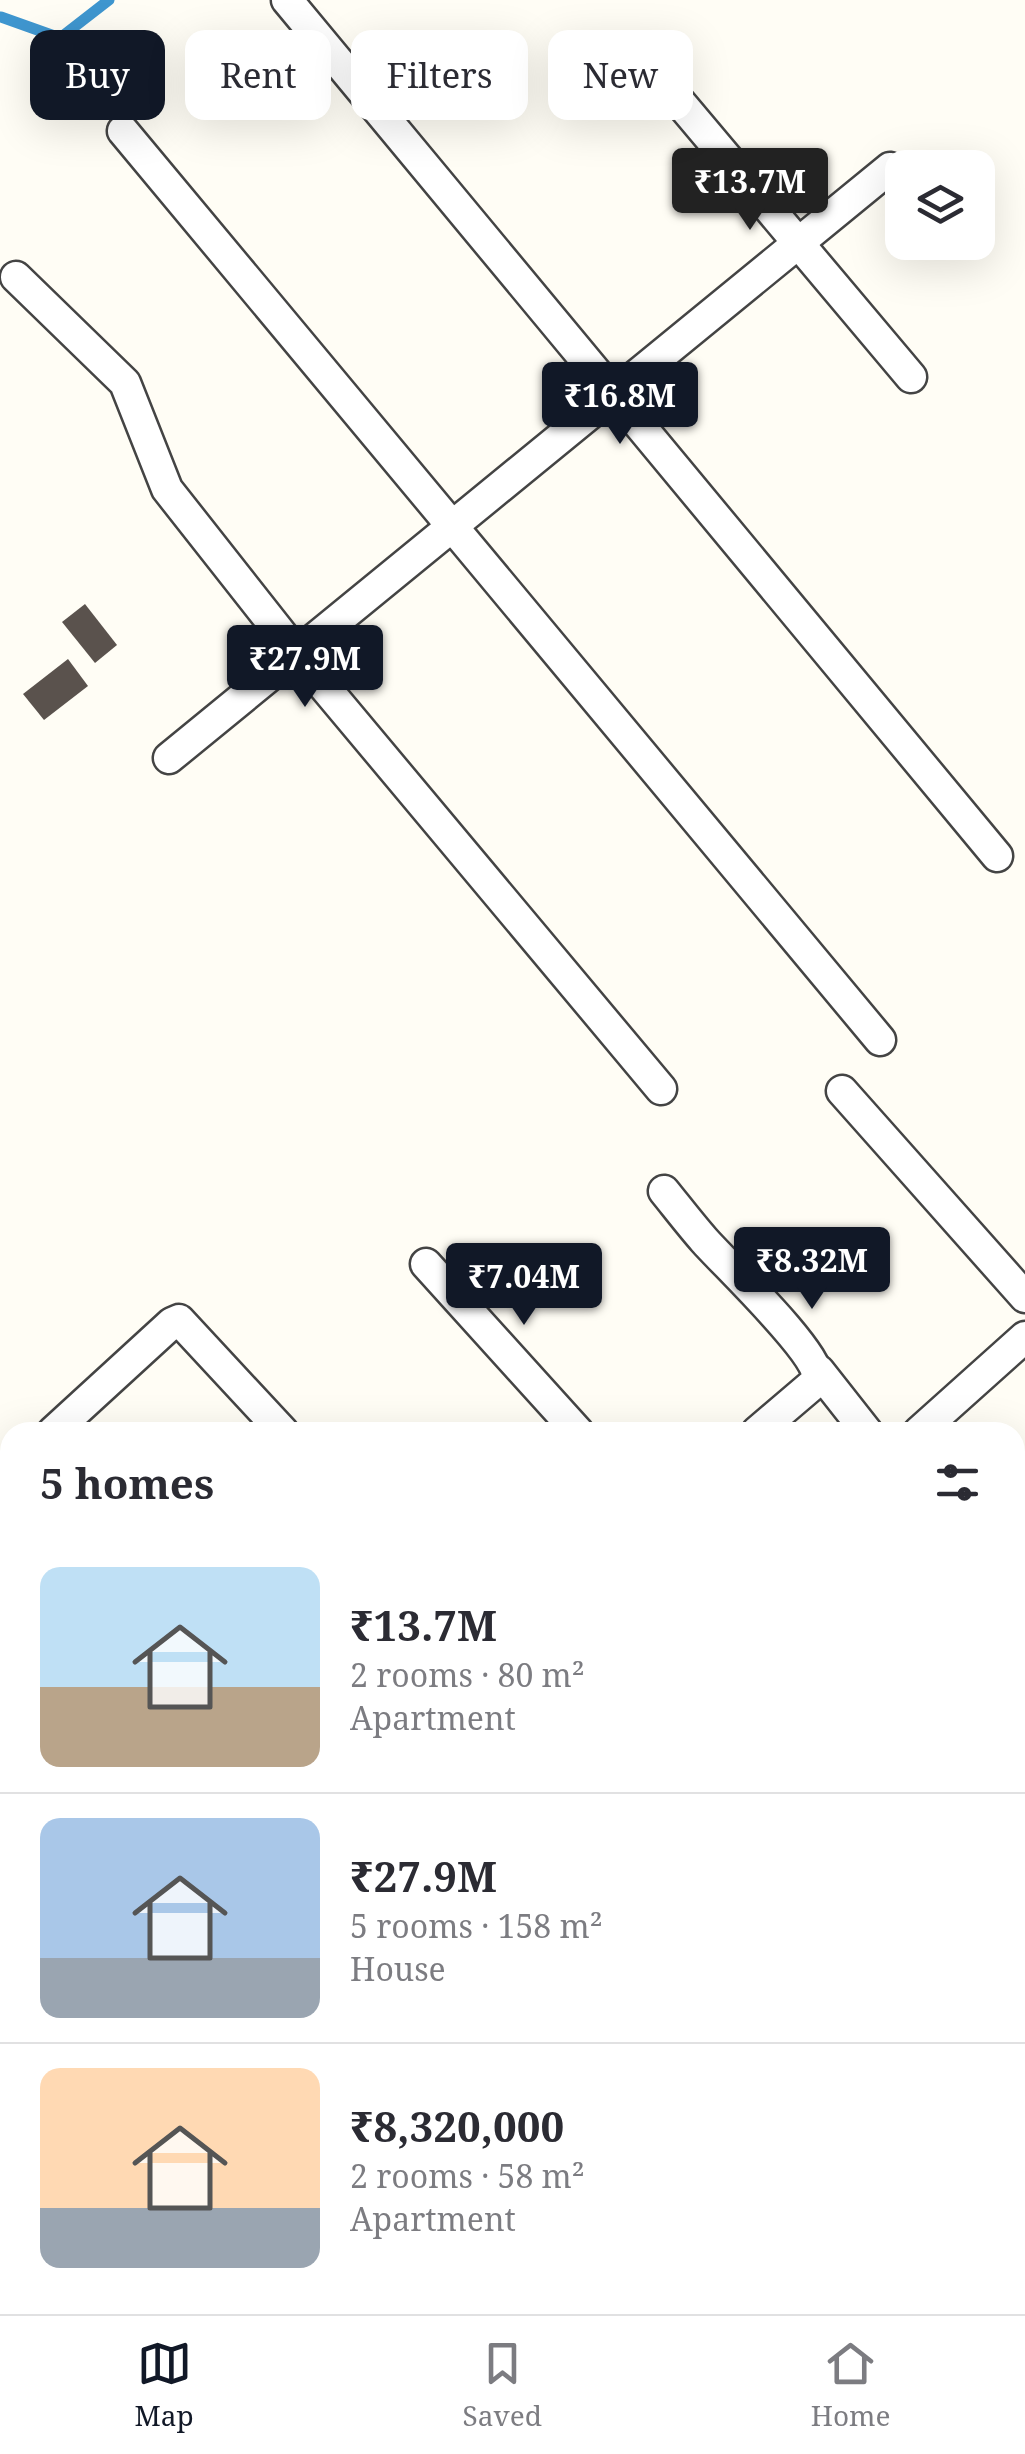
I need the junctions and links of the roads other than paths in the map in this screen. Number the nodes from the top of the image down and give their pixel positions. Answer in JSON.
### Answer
{"nodes":[{"id":1,"x":288,"y":0,"type":"edge"},
{"id":2,"x":693,"y":118,"type":"edge"},
{"id":3,"x":122,"y":132,"type":"dead end"},
{"id":4,"x":885,"y":172,"type":"edge"},
{"id":5,"x":798,"y":243,"type":"junction"},
{"id":6,"x":16,"y":277,"type":"dead end"},
{"id":7,"x":911,"y":377,"type":"dead end"},
{"id":8,"x":614,"y":394,"type":"junction"},
{"id":9,"x":453,"y":526,"type":"junction"},
{"id":10,"x":297,"y":654,"type":"junction"},
{"id":11,"x":169,"y":758,"type":"dead end"},
{"id":12,"x":997,"y":856,"type":"dead end"},
{"id":13,"x":880,"y":1040,"type":"dead end"},
{"id":14,"x":661,"y":1090,"type":"dead end"},
{"id":15,"x":842,"y":1091,"type":"dead end"},
{"id":16,"x":664,"y":1190,"type":"dead end"},
{"id":17,"x":426,"y":1264,"type":"dead end"},
{"id":18,"x":1025,"y":1297,"type":"edge"},
{"id":19,"x":1025,"y":1337,"type":"edge"},
{"id":20,"x":819,"y":1372,"type":"junction"},
{"id":21,"x":64,"y":1422,"type":"edge"},
{"id":22,"x":275,"y":1422,"type":"edge"},
{"id":23,"x":569,"y":1422,"type":"edge"},
{"id":24,"x":769,"y":1422,"type":"edge"},
{"id":25,"x":859,"y":1422,"type":"edge"},
{"id":26,"x":930,"y":1422,"type":"edge"}],
"edges":[{"from":1,"to":8,"type":"street"},
{"from":2,"to":5,"type":"street"},
{"from":3,"to":9,"type":"street"},
{"from":4,"to":5,"type":"street"},
{"from":5,"to":7,"type":"street"},
{"from":5,"to":8,"type":"street"},
{"from":6,"to":10,"type":"street"},
{"from":8,"to":9,"type":"street"},
{"from":8,"to":12,"type":"street"},
{"from":9,"to":10,"type":"street"},
{"from":9,"to":13,"type":"street"},
{"from":10,"to":11,"type":"street"},
{"from":10,"to":14,"type":"street"},
{"from":15,"to":18,"type":"street"},
{"from":16,"to":20,"type":"street"},
{"from":17,"to":23,"type":"street"},
{"from":19,"to":26,"type":"street"},
{"from":20,"to":24,"type":"street"},
{"from":20,"to":25,"type":"street"},
{"from":21,"to":22,"type":"street"}]}
